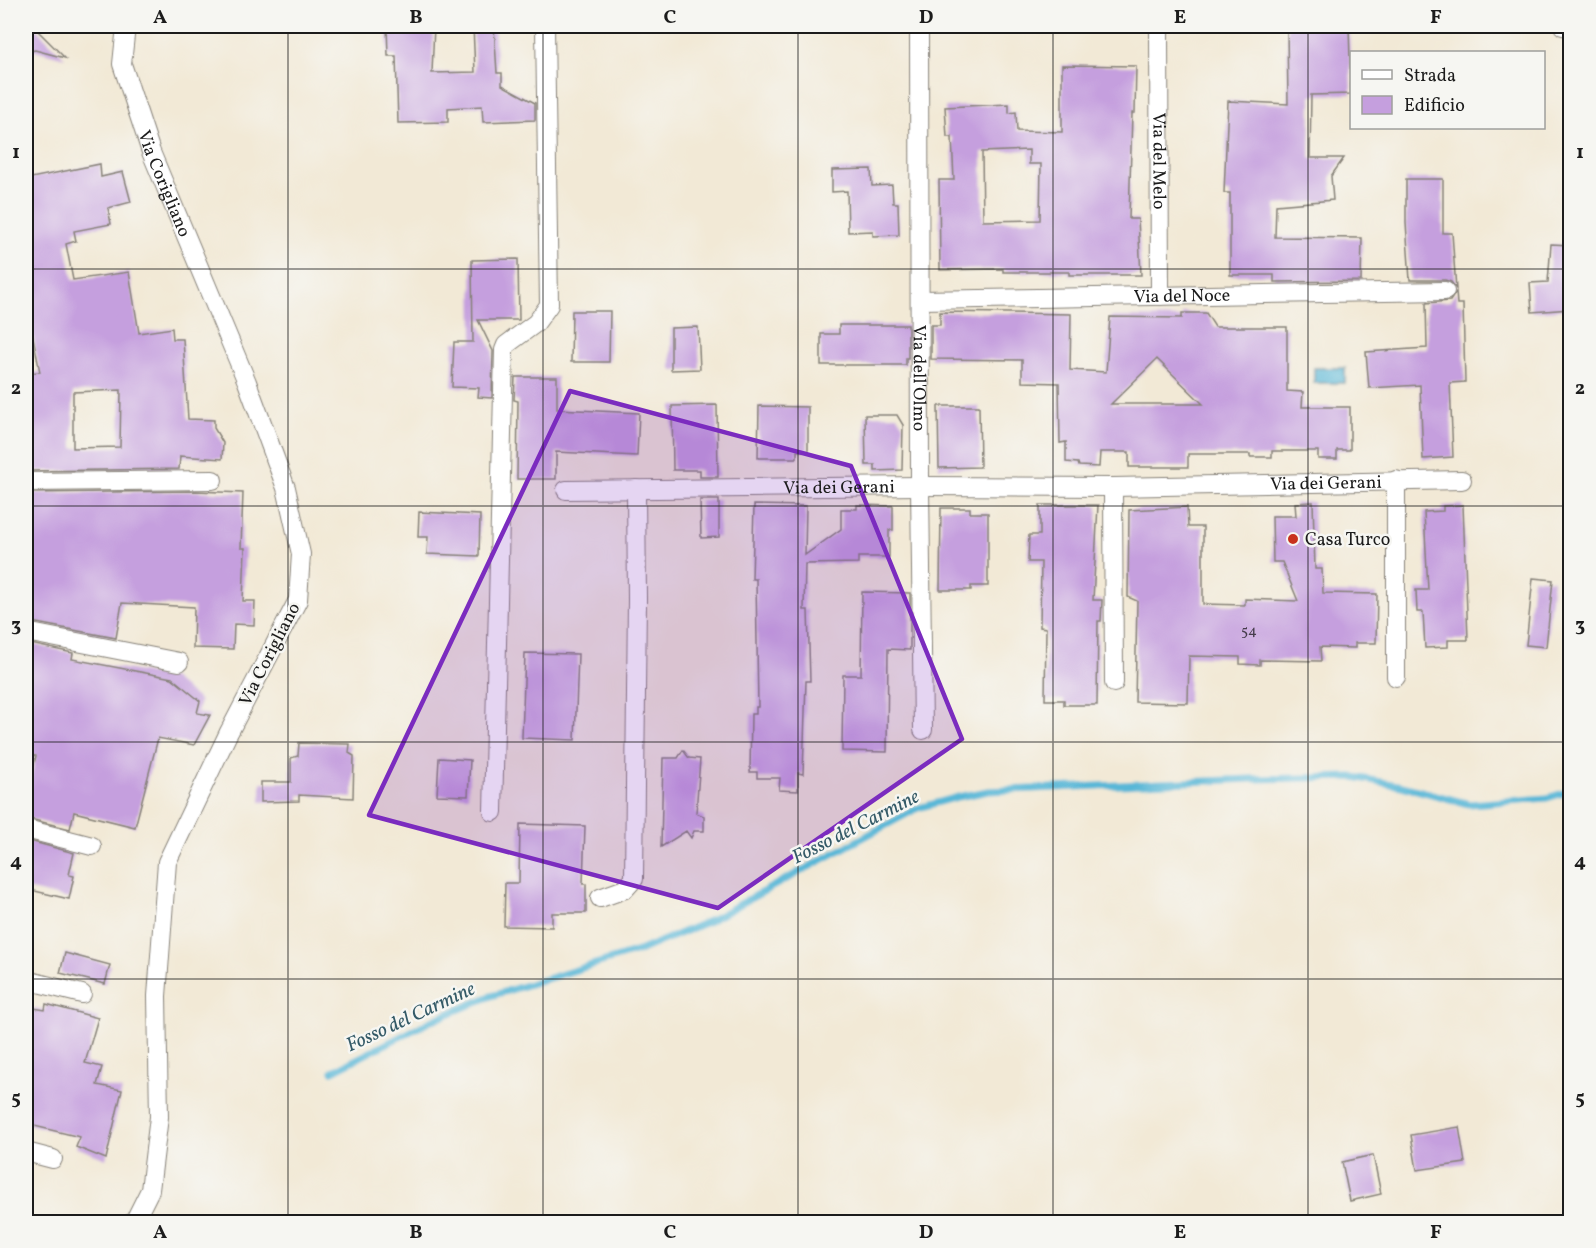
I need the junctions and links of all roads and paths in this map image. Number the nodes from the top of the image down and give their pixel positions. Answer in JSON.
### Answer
{"nodes":[{"id":1,"x":126,"y":26,"type":"edge"},
{"id":2,"x":545,"y":26,"type":"edge"},
{"id":3,"x":920,"y":26,"type":"edge"},
{"id":4,"x":1159,"y":26,"type":"edge"},
{"id":5,"x":1563,"y":26,"type":"edge"},
{"id":6,"x":1570,"y":27,"type":"edge"},
{"id":7,"x":1445,"y":291,"type":"dead end"},
{"id":8,"x":1160,"y":296,"type":"junction"},
{"id":9,"x":920,"y":300,"type":"junction"},
{"id":10,"x":213,"y":480,"type":"dead end"},
{"id":11,"x":1396,"y":480,"type":"junction"},
{"id":12,"x":1462,"y":480,"type":"dead end"},
{"id":13,"x":26,"y":482,"type":"edge"},
{"id":14,"x":920,"y":486,"type":"junction"},
{"id":15,"x":1113,"y":487,"type":"junction"},
{"id":16,"x":636,"y":489,"type":"junction"},
{"id":17,"x":566,"y":490,"type":"dead end"},
{"id":18,"x":26,"y":632,"type":"edge"},
{"id":19,"x":179,"y":662,"type":"dead end"},
{"id":20,"x":1396,"y":677,"type":"dead end"},
{"id":21,"x":1114,"y":683,"type":"dead end"},
{"id":22,"x":923,"y":730,"type":"dead end"},
{"id":23,"x":493,"y":812,"type":"dead end"},
{"id":24,"x":26,"y":829,"type":"edge"},
{"id":25,"x":92,"y":846,"type":"dead end"},
{"id":26,"x":600,"y":898,"type":"dead end"},
{"id":27,"x":26,"y":980,"type":"edge"},
{"id":28,"x":82,"y":994,"type":"dead end"},
{"id":29,"x":26,"y":1152,"type":"edge"},
{"id":30,"x":53,"y":1159,"type":"dead end"},
{"id":31,"x":134,"y":1222,"type":"edge"}],
"edges":[{"from":1,"to":31,"type":"street","name":"Via Corigliano"},
{"from":2,"to":23,"type":"street"},
{"from":3,"to":9,"type":"street","name":"Via dell'Olmo"},
{"from":4,"to":8,"type":"street","name":"Via del Melo"},
{"from":5,"to":6,"type":"street"},
{"from":7,"to":8,"type":"street","name":"Via del Noce"},
{"from":8,"to":9,"type":"street","name":"Via del Noce"},
{"from":9,"to":14,"type":"street","name":"Via dell'Olmo"},
{"from":10,"to":13,"type":"street"},
{"from":11,"to":12,"type":"street","name":"Via dei Gerani"},
{"from":11,"to":15,"type":"street","name":"Via dei Gerani"},
{"from":11,"to":20,"type":"street","name":"Via dei Gerani"},
{"from":14,"to":15,"type":"street","name":"Via dei Gerani"},
{"from":14,"to":16,"type":"street","name":"Via dei Gerani"},
{"from":14,"to":22,"type":"street","name":"Via dell'Olmo"},
{"from":15,"to":21,"type":"street"},
{"from":16,"to":17,"type":"street","name":"Via dei Gerani"},
{"from":16,"to":26,"type":"street"},
{"from":18,"to":19,"type":"street"},
{"from":24,"to":25,"type":"street"},
{"from":27,"to":28,"type":"street"},
{"from":29,"to":30,"type":"street"}]}
